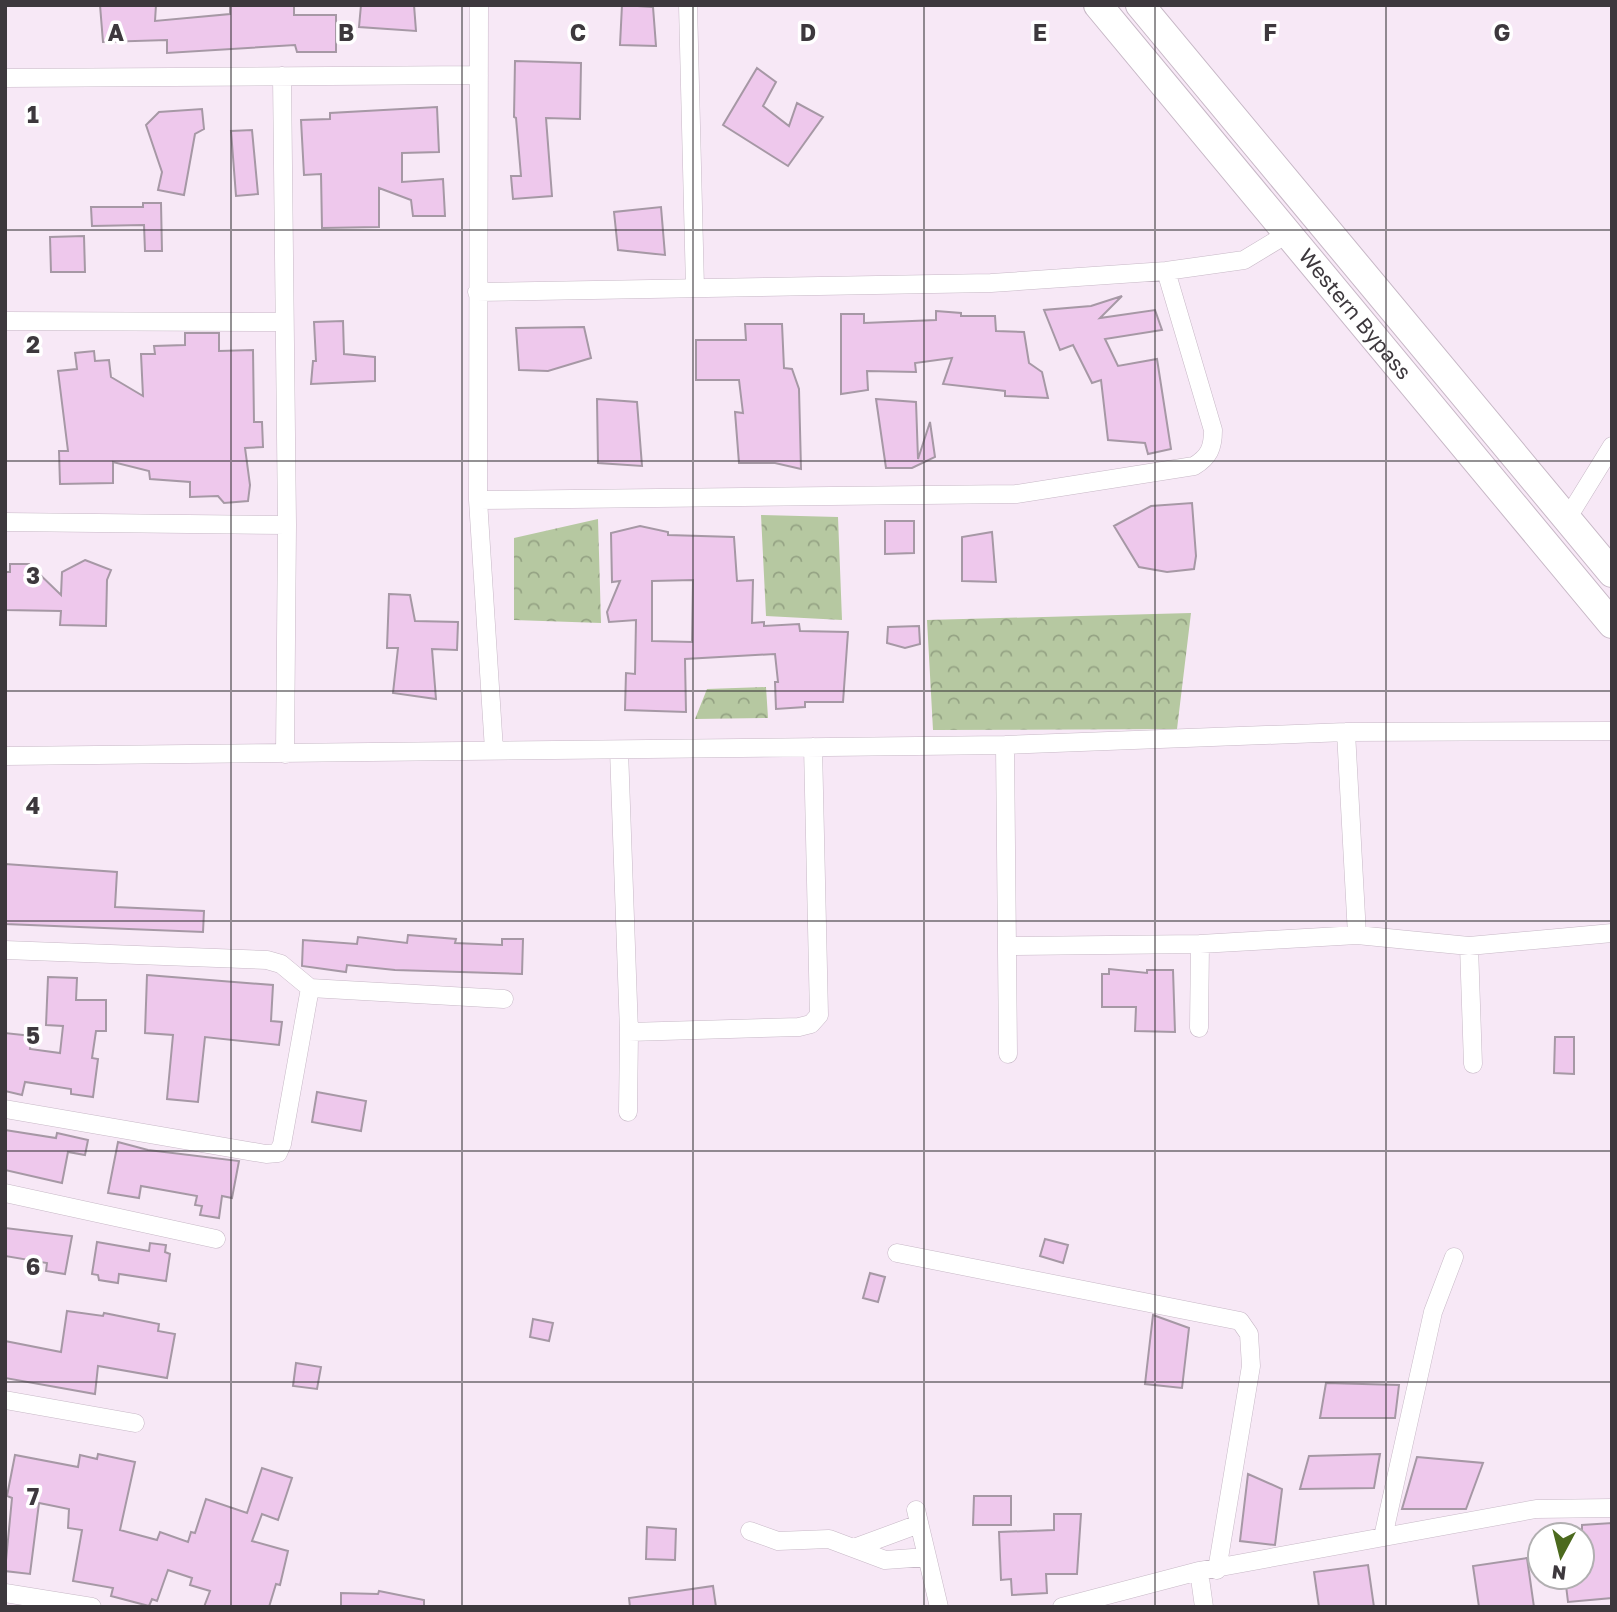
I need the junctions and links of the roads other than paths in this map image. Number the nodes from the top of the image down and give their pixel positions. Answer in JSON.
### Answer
{"nodes":[{"id":1,"x":479,"y":5,"type":"edge"},
{"id":2,"x":688,"y":5,"type":"edge"},
{"id":3,"x":1098,"y":5,"type":"edge"},
{"id":4,"x":1140,"y":5,"type":"edge"},
{"id":5,"x":478,"y":75,"type":"junction"},
{"id":6,"x":282,"y":76,"type":"junction"},
{"id":7,"x":5,"y":78,"type":"edge"},
{"id":8,"x":1287,"y":234,"type":"junction"},
{"id":9,"x":1166,"y":271,"type":"junction"},
{"id":10,"x":695,"y":288,"type":"junction"},
{"id":11,"x":477,"y":292,"type":"junction"},
{"id":12,"x":5,"y":321,"type":"edge"},
{"id":13,"x":284,"y":322,"type":"junction"},
{"id":14,"x":1612,"y":446,"type":"edge"},
{"id":15,"x":478,"y":500,"type":"junction"},
{"id":16,"x":1567,"y":519,"type":"junction"},
{"id":17,"x":5,"y":522,"type":"edge"},
{"id":18,"x":286,"y":524,"type":"junction"},
{"id":19,"x":1612,"y":573,"type":"edge"},
{"id":20,"x":1612,"y":624,"type":"edge"},
{"id":21,"x":1612,"y":731,"type":"edge"},
{"id":22,"x":1346,"y":732,"type":"junction"},
{"id":23,"x":1005,"y":745,"type":"junction"},
{"id":24,"x":813,"y":747,"type":"junction"},
{"id":25,"x":494,"y":750,"type":"junction"},
{"id":26,"x":619,"y":750,"type":"junction"},
{"id":27,"x":285,"y":754,"type":"junction"},
{"id":28,"x":5,"y":755,"type":"edge"},
{"id":29,"x":1612,"y":933,"type":"edge"},
{"id":30,"x":1357,"y":935,"type":"junction"},
{"id":31,"x":1200,"y":944,"type":"junction"},
{"id":32,"x":1007,"y":946,"type":"junction"},
{"id":33,"x":1469,"y":946,"type":"junction"},
{"id":34,"x":5,"y":950,"type":"edge"},
{"id":35,"x":310,"y":988,"type":"junction"},
{"id":36,"x":504,"y":999,"type":"dead end"},
{"id":37,"x":1199,"y":1028,"type":"dead end"},
{"id":38,"x":629,"y":1032,"type":"junction"},
{"id":39,"x":1008,"y":1054,"type":"dead end"},
{"id":40,"x":1473,"y":1063,"type":"dead end"},
{"id":41,"x":5,"y":1109,"type":"edge"},
{"id":42,"x":628,"y":1112,"type":"dead end"},
{"id":43,"x":5,"y":1193,"type":"edge"},
{"id":44,"x":216,"y":1239,"type":"dead end"},
{"id":45,"x":897,"y":1253,"type":"dead end"},
{"id":46,"x":1454,"y":1257,"type":"dead end"},
{"id":47,"x":5,"y":1400,"type":"edge"},
{"id":48,"x":135,"y":1423,"type":"dead end"},
{"id":49,"x":1612,"y":1508,"type":"edge"},
{"id":50,"x":750,"y":1531,"type":"dead end"},
{"id":51,"x":1383,"y":1537,"type":"junction"},
{"id":52,"x":854,"y":1548,"type":"junction"},
{"id":53,"x":927,"y":1557,"type":"junction"},
{"id":54,"x":1217,"y":1570,"type":"junction"},
{"id":55,"x":1199,"y":1571,"type":"junction"},
{"id":56,"x":5,"y":1592,"type":"edge"},
{"id":57,"x":92,"y":1607,"type":"edge"},
{"id":58,"x":939,"y":1607,"type":"edge"},
{"id":59,"x":1062,"y":1607,"type":"edge"},
{"id":60,"x":1205,"y":1607,"type":"edge"}],
"edges":[{"from":1,"to":5,"type":"street"},
{"from":2,"to":10,"type":"street"},
{"from":3,"to":8,"type":"main road","name":"Western Bypass"},
{"from":4,"to":16,"type":"main road","name":"Western Bypass"},
{"from":5,"to":6,"type":"street"},
{"from":5,"to":11,"type":"street"},
{"from":6,"to":7,"type":"street"},
{"from":6,"to":13,"type":"street"},
{"from":8,"to":9,"type":"street"},
{"from":8,"to":20,"type":"main road","name":"Western Bypass"},
{"from":9,"to":10,"type":"street"},
{"from":9,"to":15,"type":"street"},
{"from":10,"to":11,"type":"street"},
{"from":11,"to":15,"type":"street"},
{"from":12,"to":13,"type":"street"},
{"from":13,"to":18,"type":"street"},
{"from":14,"to":16,"type":"street"},
{"from":15,"to":25,"type":"street"},
{"from":16,"to":19,"type":"main road","name":"Western Bypass"},
{"from":17,"to":18,"type":"street"},
{"from":18,"to":27,"type":"street"},
{"from":21,"to":22,"type":"street"},
{"from":22,"to":23,"type":"street"},
{"from":22,"to":30,"type":"street"},
{"from":23,"to":24,"type":"street"},
{"from":23,"to":32,"type":"street"},
{"from":24,"to":26,"type":"street"},
{"from":24,"to":38,"type":"street"},
{"from":25,"to":26,"type":"street"},
{"from":25,"to":27,"type":"street"},
{"from":26,"to":38,"type":"street"},
{"from":27,"to":28,"type":"street"},
{"from":29,"to":33,"type":"street"},
{"from":30,"to":31,"type":"street"},
{"from":30,"to":33,"type":"street"},
{"from":31,"to":32,"type":"street"},
{"from":31,"to":37,"type":"street"},
{"from":32,"to":39,"type":"street"},
{"from":33,"to":40,"type":"street"},
{"from":34,"to":35,"type":"street"},
{"from":35,"to":36,"type":"street"},
{"from":35,"to":41,"type":"street"},
{"from":38,"to":42,"type":"street"},
{"from":43,"to":44,"type":"street"},
{"from":45,"to":54,"type":"street"},
{"from":46,"to":51,"type":"street"},
{"from":47,"to":48,"type":"street"},
{"from":49,"to":51,"type":"street"},
{"from":50,"to":52,"type":"street"},
{"from":51,"to":54,"type":"street"},
{"from":52,"to":53,"type":"street"},
{"from":52,"to":53,"type":"street"},
{"from":53,"to":58,"type":"street"},
{"from":54,"to":55,"type":"street"},
{"from":55,"to":59,"type":"street"},
{"from":55,"to":60,"type":"street"},
{"from":56,"to":57,"type":"street"}]}
